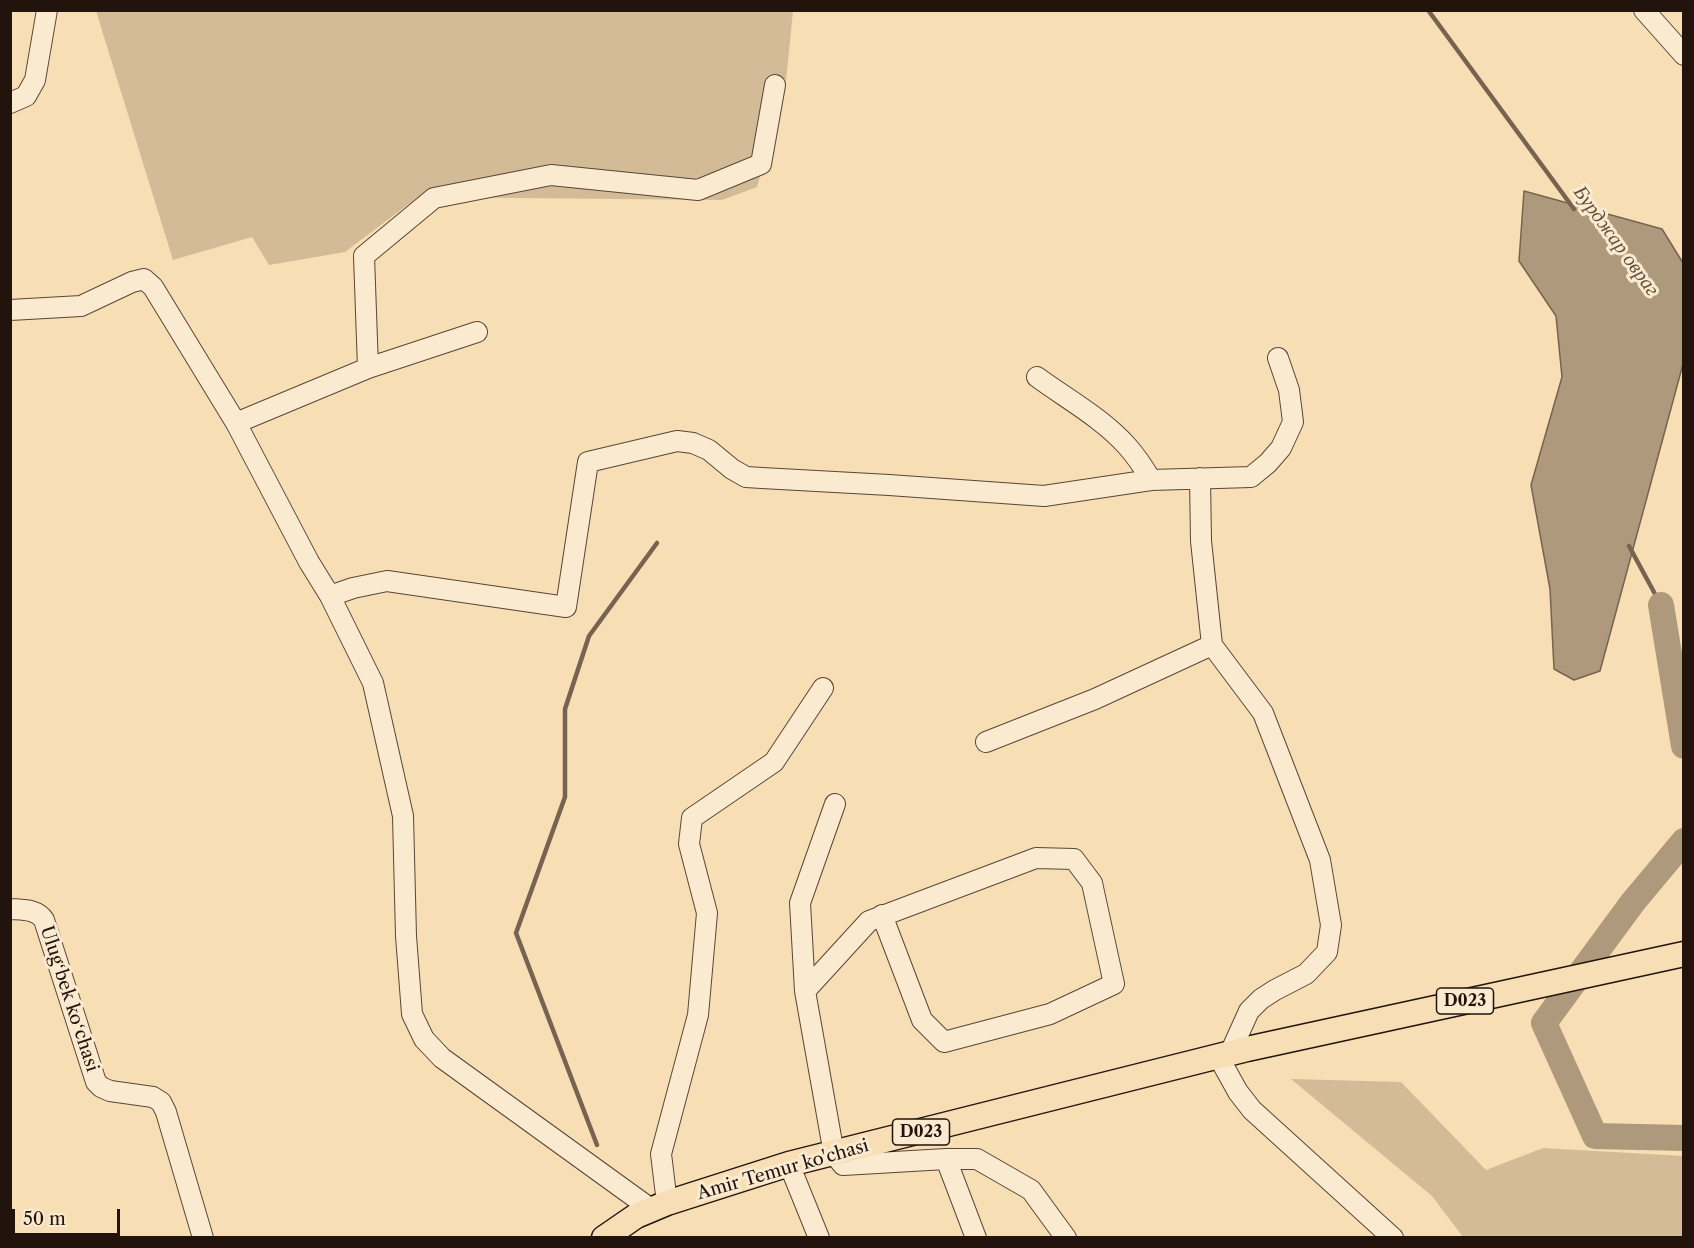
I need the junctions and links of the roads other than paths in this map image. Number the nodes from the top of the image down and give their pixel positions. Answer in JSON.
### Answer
{"nodes":[{"id":1,"x":47,"y":10,"type":"edge"},
{"id":2,"x":1644,"y":10,"type":"edge"},
{"id":3,"x":1683,"y":56,"type":"edge"},
{"id":4,"x":775,"y":85,"type":"dead end"},
{"id":5,"x":10,"y":103,"type":"edge"},
{"id":6,"x":10,"y":310,"type":"edge"},
{"id":7,"x":477,"y":332,"type":"dead end"},
{"id":8,"x":1278,"y":358,"type":"dead end"},
{"id":9,"x":368,"y":368,"type":"junction"},
{"id":10,"x":1037,"y":377,"type":"dead end"},
{"id":11,"x":236,"y":423,"type":"junction"},
{"id":12,"x":1200,"y":478,"type":"junction"},
{"id":13,"x":1152,"y":480,"type":"junction"},
{"id":14,"x":330,"y":596,"type":"junction"},
{"id":15,"x":1212,"y":645,"type":"junction"},
{"id":16,"x":823,"y":688,"type":"dead end"},
{"id":17,"x":986,"y":742,"type":"dead end"},
{"id":18,"x":835,"y":804,"type":"dead end"},
{"id":19,"x":10,"y":909,"type":"edge"},
{"id":20,"x":882,"y":915,"type":"junction"},
{"id":21,"x":1683,"y":954,"type":"edge"},
{"id":22,"x":805,"y":991,"type":"junction"},
{"id":23,"x":1232,"y":1053,"type":"junction"},
{"id":24,"x":834,"y":1154,"type":"junction"},
{"id":25,"x":946,"y":1159,"type":"junction"},
{"id":26,"x":789,"y":1164,"type":"junction"},
{"id":27,"x":647,"y":1216,"type":"edge"},
{"id":28,"x":203,"y":1238,"type":"edge"},
{"id":29,"x":604,"y":1238,"type":"edge"},
{"id":30,"x":819,"y":1238,"type":"edge"},
{"id":31,"x":976,"y":1238,"type":"edge"},
{"id":32,"x":1066,"y":1238,"type":"edge"},
{"id":33,"x":1393,"y":1238,"type":"edge"}],
"edges":[{"from":1,"to":5,"type":"street"},
{"from":2,"to":3,"type":"street"},
{"from":4,"to":9,"type":"street"},
{"from":6,"to":11,"type":"street"},
{"from":7,"to":9,"type":"street"},
{"from":8,"to":12,"type":"street"},
{"from":9,"to":11,"type":"street"},
{"from":10,"to":13,"type":"street"},
{"from":11,"to":14,"type":"street"},
{"from":12,"to":13,"type":"street"},
{"from":12,"to":15,"type":"street"},
{"from":13,"to":14,"type":"street"},
{"from":14,"to":27,"type":"street"},
{"from":15,"to":17,"type":"street"},
{"from":15,"to":23,"type":"street"},
{"from":16,"to":27,"type":"street"},
{"from":18,"to":22,"type":"street"},
{"from":19,"to":28,"type":"street","name":"Ulugʻbek koʻchasi"},
{"from":20,"to":20,"type":"street"},
{"from":20,"to":22,"type":"street"},
{"from":21,"to":23,"type":"main road","number":"D023"},
{"from":22,"to":24,"type":"street"},
{"from":23,"to":24,"type":"main road","name":"Amir Temur ko'chasi","number":"D023"},
{"from":23,"to":33,"type":"street"},
{"from":24,"to":25,"type":"street"},
{"from":24,"to":26,"type":"main road","name":"Amir Temur ko'chasi","number":"D023"},
{"from":25,"to":31,"type":"street"},
{"from":25,"to":32,"type":"street"},
{"from":26,"to":27,"type":"main road","name":"Amir Temur ko'chasi","number":"D023"},
{"from":26,"to":30,"type":"street"},
{"from":27,"to":29,"type":"main road","name":"Amir Temur ko'chasi","number":"D023"}]}
